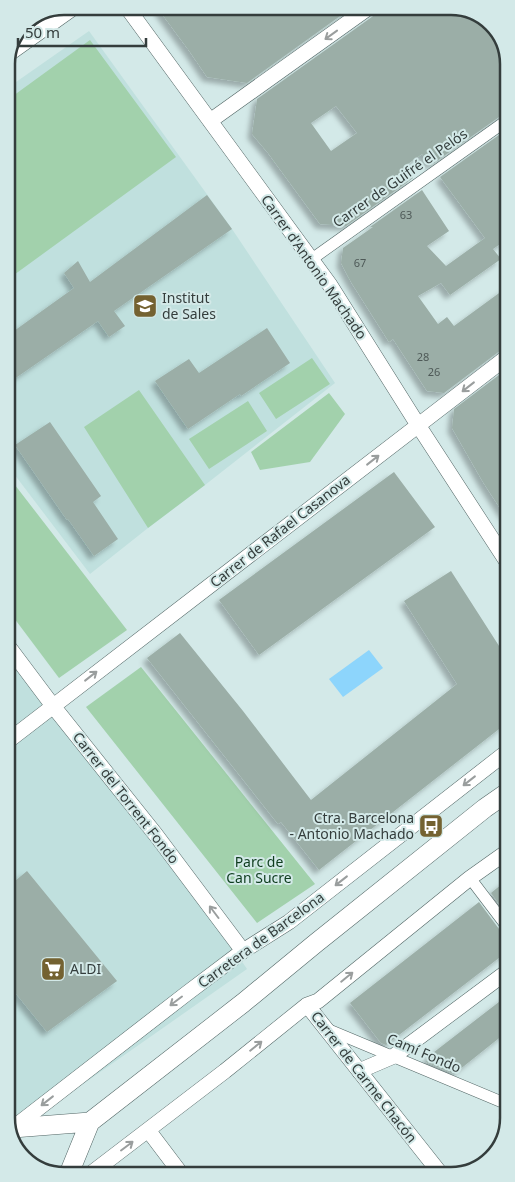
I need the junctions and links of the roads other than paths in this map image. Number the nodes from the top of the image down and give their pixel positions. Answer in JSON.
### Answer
{"nodes":[{"id":1,"x":63,"y":15,"type":"edge"},
{"id":2,"x":133,"y":15,"type":"edge"},
{"id":3,"x":358,"y":15,"type":"edge"},
{"id":4,"x":19,"y":46,"type":"edge"},
{"id":5,"x":210,"y":121,"type":"junction"},
{"id":6,"x":500,"y":125,"type":"edge"},
{"id":7,"x":312,"y":259,"type":"junction"},
{"id":8,"x":500,"y":362,"type":"edge"},
{"id":9,"x":418,"y":425,"type":"junction"},
{"id":10,"x":500,"y":551,"type":"edge"},
{"id":11,"x":15,"y":655,"type":"edge"},
{"id":12,"x":53,"y":706,"type":"junction"},
{"id":13,"x":15,"y":736,"type":"edge"},
{"id":14,"x":500,"y":757,"type":"edge"},
{"id":15,"x":500,"y":798,"type":"edge"},
{"id":16,"x":500,"y":856,"type":"edge"},
{"id":17,"x":470,"y":878,"type":"junction"},
{"id":18,"x":500,"y":917,"type":"edge"},
{"id":19,"x":243,"y":951,"type":"junction"},
{"id":20,"x":500,"y":977,"type":"edge"},
{"id":21,"x":307,"y":1005,"type":"junction"},
{"id":22,"x":327,"y":1029,"type":"junction"},
{"id":23,"x":394,"y":1056,"type":"junction"},
{"id":24,"x":360,"y":1071,"type":"junction"},
{"id":25,"x":500,"y":1101,"type":"edge"},
{"id":26,"x":90,"y":1122,"type":"junction"},
{"id":27,"x":16,"y":1126,"type":"edge"},
{"id":28,"x":16,"y":1129,"type":"edge"},
{"id":29,"x":148,"y":1130,"type":"junction"},
{"id":30,"x":72,"y":1167,"type":"edge"},
{"id":31,"x":99,"y":1167,"type":"edge"},
{"id":32,"x":176,"y":1167,"type":"edge"},
{"id":33,"x":435,"y":1167,"type":"edge"}],
"edges":[{"from":1,"to":4,"type":"street"},
{"from":2,"to":5,"type":"street","name":"Carrer d'Antonio Machado"},
{"from":3,"to":5,"type":"street","one_way":true},
{"from":5,"to":7,"type":"street","name":"Carrer d'Antonio Machado"},
{"from":6,"to":7,"type":"street","name":"Carrer de Guifré el Pelós"},
{"from":7,"to":9,"type":"street","name":"Carrer d'Antonio Machado"},
{"from":8,"to":9,"type":"street","name":"Carrer de Rafael Casanova","one_way":true},
{"from":9,"to":10,"type":"street","name":"Carrer d'Antonio Machado"},
{"from":12,"to":9,"type":"street","name":"Carrer de Rafael Casanova","one_way":true},
{"from":11,"to":12,"type":"street","name":"Carrer del Torrent Fondo"},
{"from":12,"to":13,"type":"street","name":"Carrer de Rafael Casanova"},
{"from":19,"to":12,"type":"street","name":"Carrer del Torrent Fondo","one_way":true},
{"from":14,"to":19,"type":"street","name":"Carretera de Barcelona","one_way":true},
{"from":15,"to":26,"type":"street"},
{"from":16,"to":17,"type":"street"},
{"from":17,"to":18,"type":"street"},
{"from":21,"to":17,"type":"street","one_way":true},
{"from":19,"to":27,"type":"street","name":"Carretera de Barcelona","one_way":true},
{"from":20,"to":23,"type":"street"},
{"from":21,"to":22,"type":"street","name":"Carrer de Carme Chacón"},
{"from":29,"to":21,"type":"street","one_way":true},
{"from":22,"to":23,"type":"street","name":"Camí Fondo"},
{"from":22,"to":24,"type":"street","name":"Carrer de Carme Chacón"},
{"from":23,"to":24,"type":"street"},
{"from":23,"to":25,"type":"street","name":"Camí Fondo"},
{"from":24,"to":33,"type":"street","name":"Carrer de Carme Chacón"},
{"from":26,"to":28,"type":"street","name":"Carretera de Barcelona"},
{"from":26,"to":30,"type":"street"},
{"from":31,"to":29,"type":"street","one_way":true},
{"from":29,"to":32,"type":"street"}]}
